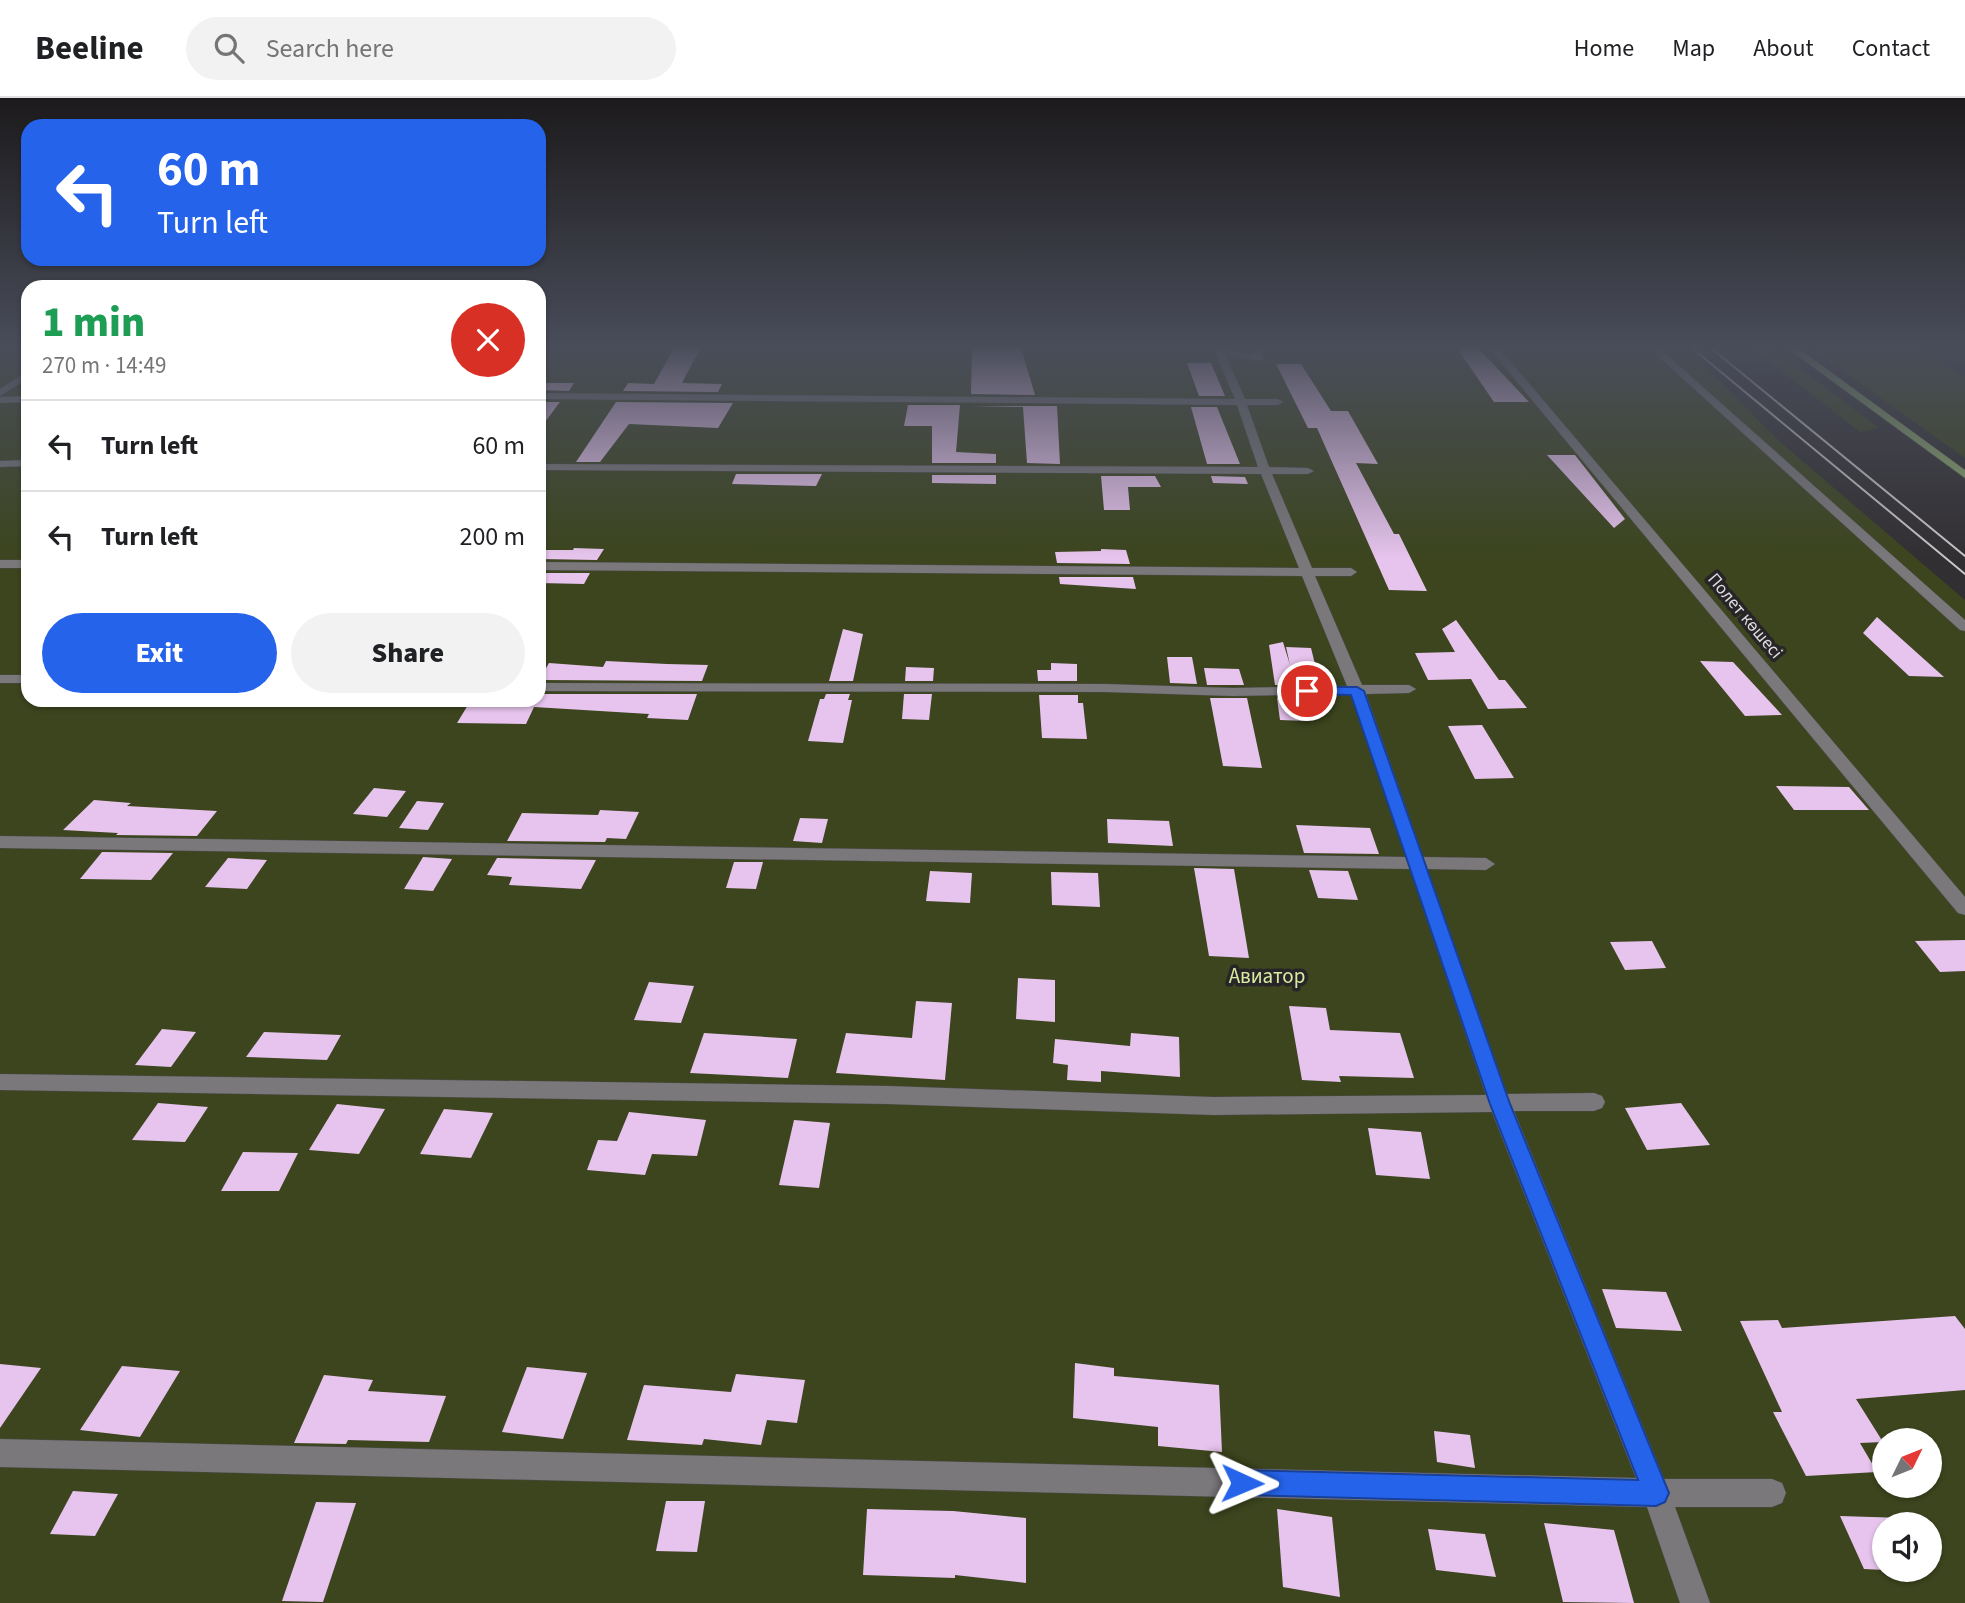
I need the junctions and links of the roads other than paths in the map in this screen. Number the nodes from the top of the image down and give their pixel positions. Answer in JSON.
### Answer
{"nodes":[{"id":1,"x":1247,"y":418,"type":"edge"},
{"id":2,"x":1553,"y":418,"type":"edge"},
{"id":3,"x":1732,"y":418,"type":"edge"},
{"id":4,"x":1888,"y":418,"type":"edge"},
{"id":5,"x":21,"y":463,"type":"edge"},
{"id":6,"x":0,"y":464,"type":"edge"},
{"id":7,"x":546,"y":467,"type":"edge"},
{"id":8,"x":1265,"y":471,"type":"junction"},
{"id":9,"x":1308,"y":471,"type":"dead end"},
{"id":10,"x":1965,"y":475,"type":"edge"},
{"id":11,"x":0,"y":564,"type":"edge"},
{"id":12,"x":21,"y":564,"type":"edge"},
{"id":13,"x":546,"y":566,"type":"edge"},
{"id":14,"x":1306,"y":570,"type":"junction"},
{"id":15,"x":1351,"y":572,"type":"dead end"},
{"id":16,"x":1965,"y":627,"type":"edge"},
{"id":17,"x":0,"y":679,"type":"edge"},
{"id":18,"x":21,"y":679,"type":"edge"},
{"id":19,"x":546,"y":687,"type":"edge"},
{"id":20,"x":1409,"y":689,"type":"dead end"},
{"id":21,"x":1357,"y":691,"type":"junction"},
{"id":22,"x":0,"y":842,"type":"edge"},
{"id":23,"x":1416,"y":864,"type":"junction"},
{"id":24,"x":1486,"y":864,"type":"dead end"},
{"id":25,"x":1965,"y":909,"type":"edge"},
{"id":26,"x":0,"y":1082,"type":"edge"},
{"id":27,"x":1594,"y":1102,"type":"dead end"},
{"id":28,"x":1500,"y":1104,"type":"junction"},
{"id":29,"x":0,"y":1453,"type":"edge"},
{"id":30,"x":1656,"y":1493,"type":"junction"},
{"id":31,"x":1772,"y":1493,"type":"dead end"},
{"id":32,"x":1695,"y":1603,"type":"edge"}],
"edges":[{"from":1,"to":8,"type":"street"},
{"from":2,"to":25,"type":"street","name":"Полет көшесі"},
{"from":3,"to":16,"type":"street"},
{"from":4,"to":10,"type":"main road"},
{"from":5,"to":6,"type":"street"},
{"from":7,"to":8,"type":"street"},
{"from":8,"to":9,"type":"street"},
{"from":8,"to":14,"type":"street"},
{"from":11,"to":12,"type":"street"},
{"from":13,"to":14,"type":"street"},
{"from":14,"to":15,"type":"street"},
{"from":14,"to":21,"type":"street"},
{"from":17,"to":18,"type":"street"},
{"from":19,"to":21,"type":"street"},
{"from":20,"to":21,"type":"street"},
{"from":21,"to":23,"type":"street"},
{"from":22,"to":23,"type":"street"},
{"from":23,"to":24,"type":"street"},
{"from":23,"to":28,"type":"street"},
{"from":26,"to":28,"type":"street"},
{"from":27,"to":28,"type":"street"},
{"from":28,"to":30,"type":"street"},
{"from":29,"to":30,"type":"street"},
{"from":30,"to":31,"type":"street"},
{"from":30,"to":32,"type":"street"}]}
